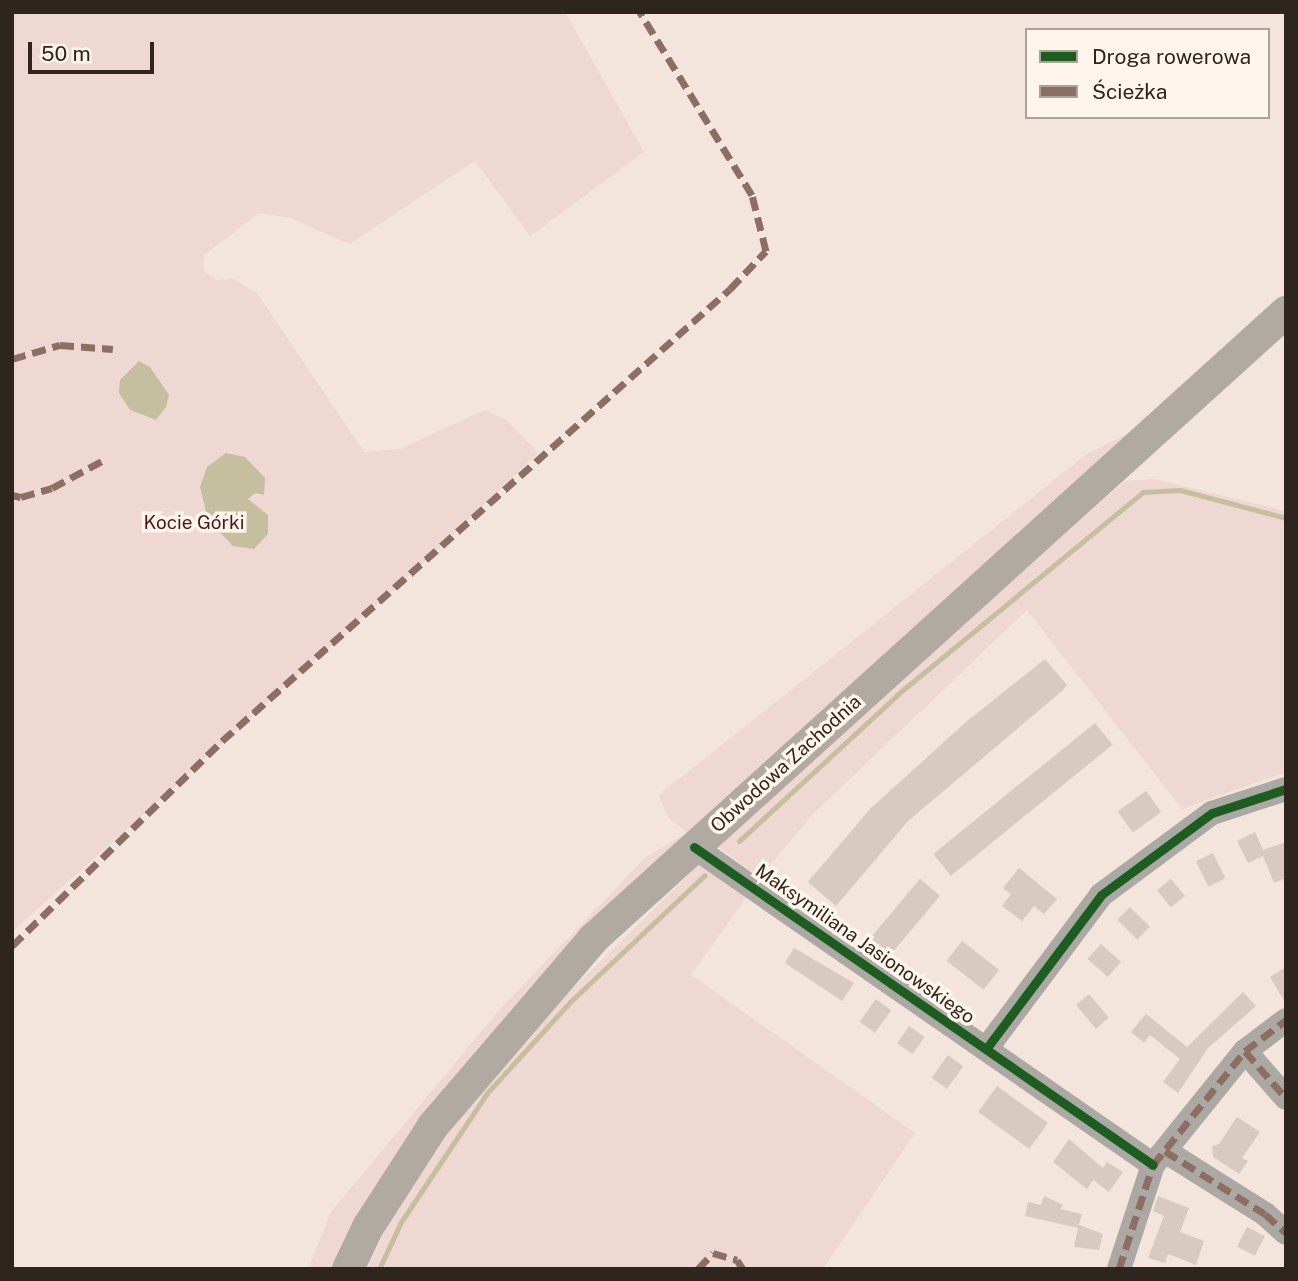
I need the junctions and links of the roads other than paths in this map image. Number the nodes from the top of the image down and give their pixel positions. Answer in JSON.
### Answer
{"nodes":[{"id":1,"x":1286,"y":312,"type":"edge"},
{"id":2,"x":1286,"y":789,"type":"edge"},
{"id":3,"x":694,"y":847,"type":"junction"},
{"id":4,"x":1286,"y":1020,"type":"edge"},
{"id":5,"x":986,"y":1049,"type":"junction"},
{"id":6,"x":1245,"y":1051,"type":"junction"},
{"id":7,"x":1286,"y":1098,"type":"edge"},
{"id":8,"x":1159,"y":1158,"type":"junction"},
{"id":9,"x":1286,"y":1233,"type":"edge"},
{"id":10,"x":348,"y":1269,"type":"edge"},
{"id":11,"x":1119,"y":1269,"type":"edge"}],
"edges":[{"from":1,"to":3,"type":"main road","name":"Obwodowa Zachodnia"},
{"from":2,"to":5,"type":"street"},
{"from":3,"to":5,"type":"street","name":"Maksymiliana Jasionowskiego"},
{"from":3,"to":10,"type":"main road","name":"Obwodowa Zachodnia"},
{"from":4,"to":6,"type":"street"},
{"from":5,"to":8,"type":"street","name":"Maksymiliana Jasionowskiego"},
{"from":6,"to":7,"type":"street"},
{"from":6,"to":8,"type":"street"},
{"from":8,"to":9,"type":"street","name":"Maksymiliana Jasionowskiego"},
{"from":8,"to":11,"type":"street"}]}
